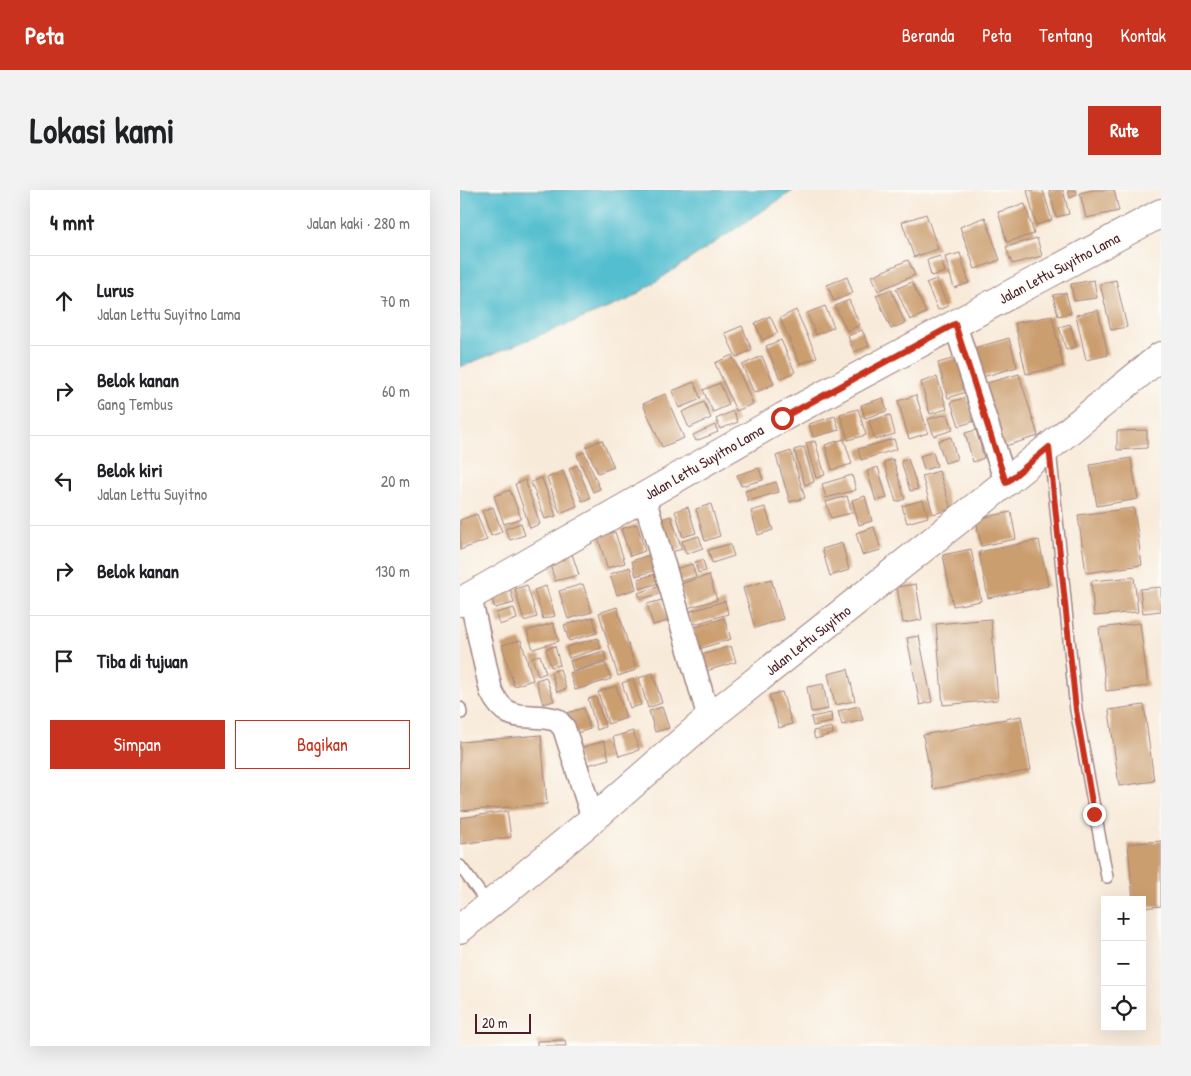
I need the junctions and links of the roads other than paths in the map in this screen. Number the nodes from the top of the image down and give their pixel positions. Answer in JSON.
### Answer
{"nodes":[{"id":1,"x":1161,"y":213,"type":"edge"},
{"id":2,"x":955,"y":324,"type":"junction"},
{"id":3,"x":1161,"y":356,"type":"edge"},
{"id":4,"x":1049,"y":447,"type":"junction"},
{"id":5,"x":1006,"y":483,"type":"junction"},
{"id":6,"x":644,"y":497,"type":"junction"},
{"id":7,"x":465,"y":599,"type":"edge"},
{"id":8,"x":709,"y":718,"type":"junction"},
{"id":9,"x":593,"y":819,"type":"junction"},
{"id":10,"x":460,"y":866,"type":"edge"},
{"id":11,"x":1107,"y":877,"type":"dead end"},
{"id":12,"x":489,"y":905,"type":"junction"},
{"id":13,"x":460,"y":929,"type":"edge"}],
"edges":[{"from":1,"to":2,"type":"main road","name":"Jalan Lettu Suyitno Lama"},
{"from":2,"to":5,"type":"street"},
{"from":2,"to":6,"type":"main road","name":"Jalan Lettu Suyitno Lama"},
{"from":3,"to":4,"type":"main road","name":"Jalan Lettu Suyitno"},
{"from":4,"to":5,"type":"main road","name":"Jalan Lettu Suyitno"},
{"from":4,"to":11,"type":"lane"},
{"from":5,"to":8,"type":"main road","name":"Jalan Lettu Suyitno"},
{"from":6,"to":7,"type":"main road","name":"Jalan Lettu Suyitno Lama"},
{"from":6,"to":8,"type":"street"},
{"from":7,"to":9,"type":"street"},
{"from":8,"to":9,"type":"main road","name":"Jalan Lettu Suyitno"},
{"from":9,"to":12,"type":"main road","name":"Jalan Lettu Suyitno"},
{"from":10,"to":12,"type":"lane"},
{"from":12,"to":13,"type":"main road","name":"Jalan Lettu Suyitno"}]}
